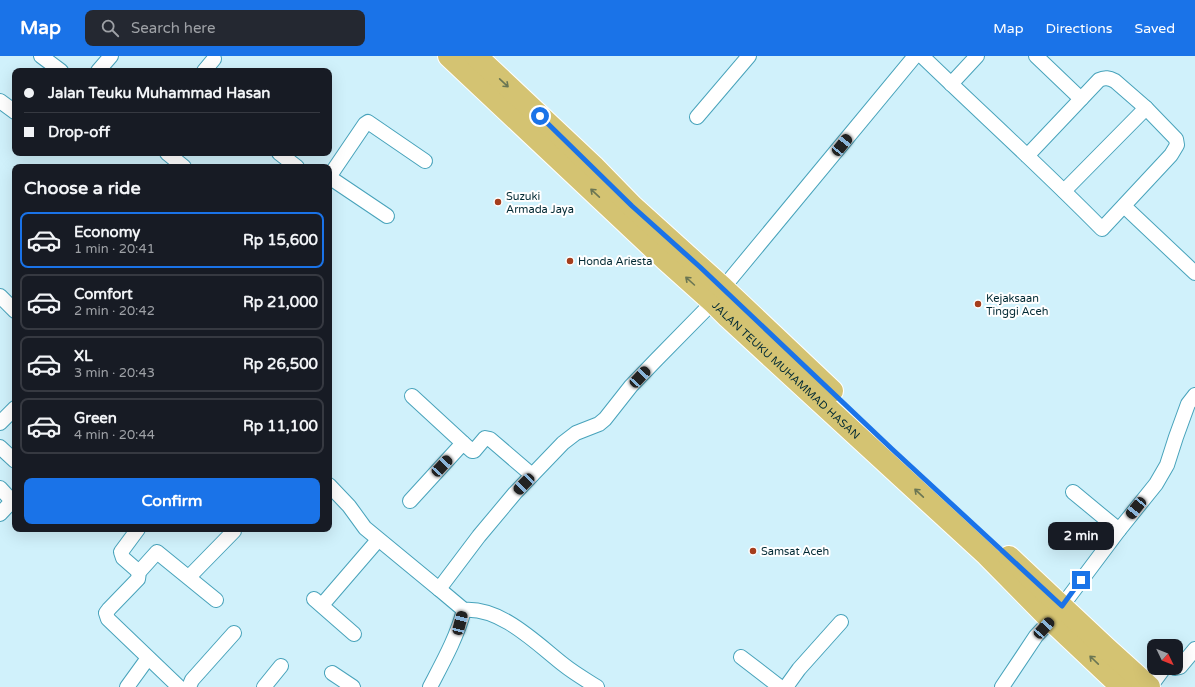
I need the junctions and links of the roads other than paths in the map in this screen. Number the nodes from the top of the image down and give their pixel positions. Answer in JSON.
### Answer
{"nodes":[{"id":1,"x":42,"y":56,"type":"edge"},
{"id":2,"x":111,"y":56,"type":"edge"},
{"id":3,"x":449,"y":56,"type":"edge"},
{"id":4,"x":476,"y":56,"type":"edge"},
{"id":5,"x":750,"y":56,"type":"edge"},
{"id":6,"x":915,"y":56,"type":"edge"},
{"id":7,"x":922,"y":56,"type":"edge"},
{"id":8,"x":977,"y":56,"type":"edge"},
{"id":9,"x":1036,"y":56,"type":"edge"},
{"id":10,"x":214,"y":59,"type":"dead end"},
{"id":11,"x":57,"y":68,"type":"edge"},
{"id":12,"x":101,"y":68,"type":"edge"},
{"id":13,"x":206,"y":68,"type":"edge"},
{"id":14,"x":951,"y":84,"type":"junction"},
{"id":15,"x":1081,"y":99,"type":"junction"},
{"id":16,"x":0,"y":101,"type":"edge"},
{"id":17,"x":1146,"y":108,"type":"junction"},
{"id":18,"x":12,"y":110,"type":"edge"},
{"id":19,"x":697,"y":117,"type":"dead end"},
{"id":20,"x":170,"y":156,"type":"edge"},
{"id":21,"x":283,"y":156,"type":"edge"},
{"id":22,"x":1027,"y":156,"type":"junction"},
{"id":23,"x":425,"y":161,"type":"dead end"},
{"id":24,"x":180,"y":164,"type":"edge"},
{"id":25,"x":293,"y":164,"type":"edge"},
{"id":26,"x":332,"y":173,"type":"edge"},
{"id":27,"x":332,"y":179,"type":"edge"},
{"id":28,"x":1064,"y":191,"type":"junction"},
{"id":29,"x":1124,"y":206,"type":"junction"},
{"id":30,"x":387,"y":216,"type":"dead end"},
{"id":31,"x":671,"y":252,"type":"junction"},
{"id":32,"x":1195,"y":273,"type":"edge"},
{"id":33,"x":718,"y":295,"type":"junction"},
{"id":34,"x":1195,"y":395,"type":"edge"},
{"id":35,"x":412,"y":396,"type":"dead end"},
{"id":36,"x":12,"y":411,"type":"edge"},
{"id":37,"x":0,"y":423,"type":"edge"},
{"id":38,"x":463,"y":443,"type":"junction"},
{"id":39,"x":0,"y":447,"type":"edge"},
{"id":40,"x":12,"y":458,"type":"edge"},
{"id":41,"x":532,"y":475,"type":"junction"},
{"id":42,"x":0,"y":488,"type":"edge"},
{"id":43,"x":332,"y":488,"type":"edge"},
{"id":44,"x":1073,"y":492,"type":"dead end"},
{"id":45,"x":12,"y":498,"type":"edge"},
{"id":46,"x":12,"y":500,"type":"edge"},
{"id":47,"x":410,"y":501,"type":"dead end"},
{"id":48,"x":0,"y":514,"type":"edge"},
{"id":49,"x":1119,"y":530,"type":"junction"},
{"id":50,"x":136,"y":532,"type":"edge"},
{"id":51,"x":233,"y":532,"type":"edge"},
{"id":52,"x":378,"y":540,"type":"junction"},
{"id":53,"x":139,"y":572,"type":"junction"},
{"id":54,"x":189,"y":577,"type":"junction"},
{"id":55,"x":439,"y":589,"type":"junction"},
{"id":56,"x":216,"y":600,"type":"dead end"},
{"id":57,"x":464,"y":610,"type":"junction"},
{"id":58,"x":1056,"y":613,"type":"junction"},
{"id":59,"x":841,"y":622,"type":"dead end"},
{"id":60,"x":234,"y":633,"type":"dead end"},
{"id":61,"x":354,"y":634,"type":"dead end"},
{"id":62,"x":1195,"y":649,"type":"edge"},
{"id":63,"x":741,"y":657,"type":"dead end"},
{"id":64,"x":148,"y":658,"type":"junction"},
{"id":65,"x":1183,"y":663,"type":"edge"},
{"id":66,"x":281,"y":666,"type":"dead end"},
{"id":67,"x":332,"y":673,"type":"dead end"},
{"id":68,"x":1158,"y":675,"type":"edge"},
{"id":69,"x":127,"y":687,"type":"edge"},
{"id":70,"x":178,"y":687,"type":"edge"},
{"id":71,"x":189,"y":687,"type":"edge"},
{"id":72,"x":264,"y":687,"type":"edge"},
{"id":73,"x":353,"y":687,"type":"edge"},
{"id":74,"x":430,"y":687,"type":"edge"},
{"id":75,"x":597,"y":687,"type":"edge"},
{"id":76,"x":780,"y":687,"type":"edge"},
{"id":77,"x":786,"y":687,"type":"edge"},
{"id":78,"x":1002,"y":687,"type":"edge"},
{"id":79,"x":1122,"y":687,"type":"edge"},
{"id":80,"x":1149,"y":687,"type":"edge"}],
"edges":[{"from":1,"to":11,"type":"street"},
{"from":2,"to":12,"type":"street"},
{"from":31,"to":3,"type":"highway","name":"JALAN TEUKU MUHAMMAD HASAN","one_way":true},
{"from":4,"to":31,"type":"highway","name":"JALAN TEUKU MUHAMMAD HASAN","one_way":true},
{"from":5,"to":19,"type":"street"},
{"from":6,"to":33,"type":"street"},
{"from":7,"to":14,"type":"street"},
{"from":8,"to":14,"type":"street"},
{"from":9,"to":15,"type":"street"},
{"from":10,"to":13,"type":"street"},
{"from":14,"to":22,"type":"street"},
{"from":15,"to":17,"type":"street"},
{"from":15,"to":22,"type":"street"},
{"from":16,"to":18,"type":"street"},
{"from":17,"to":28,"type":"street"},
{"from":17,"to":29,"type":"street"},
{"from":20,"to":24,"type":"street"},
{"from":21,"to":25,"type":"street"},
{"from":22,"to":28,"type":"street"},
{"from":23,"to":26,"type":"street"},
{"from":27,"to":30,"type":"street"},
{"from":28,"to":29,"type":"street"},
{"from":29,"to":32,"type":"street"},
{"from":31,"to":33,"type":"highway","name":"JALAN TEUKU MUHAMMAD HASAN"},
{"from":33,"to":41,"type":"street"},
{"from":33,"to":58,"type":"highway","name":"JALAN TEUKU MUHAMMAD HASAN"},
{"from":34,"to":49,"type":"street"},
{"from":35,"to":38,"type":"street"},
{"from":36,"to":37,"type":"street"},
{"from":38,"to":41,"type":"street"},
{"from":38,"to":47,"type":"street"},
{"from":39,"to":40,"type":"street"},
{"from":41,"to":55,"type":"street"},
{"from":42,"to":45,"type":"street"},
{"from":43,"to":52,"type":"street"},
{"from":44,"to":49,"type":"street"},
{"from":46,"to":48,"type":"street"},
{"from":49,"to":58,"type":"street"},
{"from":50,"to":53,"type":"street"},
{"from":51,"to":54,"type":"street"},
{"from":52,"to":55,"type":"street"},
{"from":52,"to":61,"type":"street"},
{"from":53,"to":54,"type":"street"},
{"from":53,"to":64,"type":"street"},
{"from":54,"to":56,"type":"street"},
{"from":55,"to":57,"type":"street"},
{"from":57,"to":74,"type":"street"},
{"from":57,"to":75,"type":"street"},
{"from":58,"to":78,"type":"street"},
{"from":79,"to":58,"type":"highway","name":"JALAN TEUKU MUHAMMAD HASAN","one_way":true},
{"from":58,"to":80,"type":"highway","name":"JALAN TEUKU MUHAMMAD HASAN"},
{"from":59,"to":77,"type":"street"},
{"from":60,"to":71,"type":"street"},
{"from":62,"to":65,"type":"street"},
{"from":63,"to":76,"type":"street"},
{"from":64,"to":69,"type":"street"},
{"from":64,"to":70,"type":"street"},
{"from":66,"to":72,"type":"street"},
{"from":67,"to":73,"type":"street"},
{"from":68,"to":80,"type":"street"}]}
